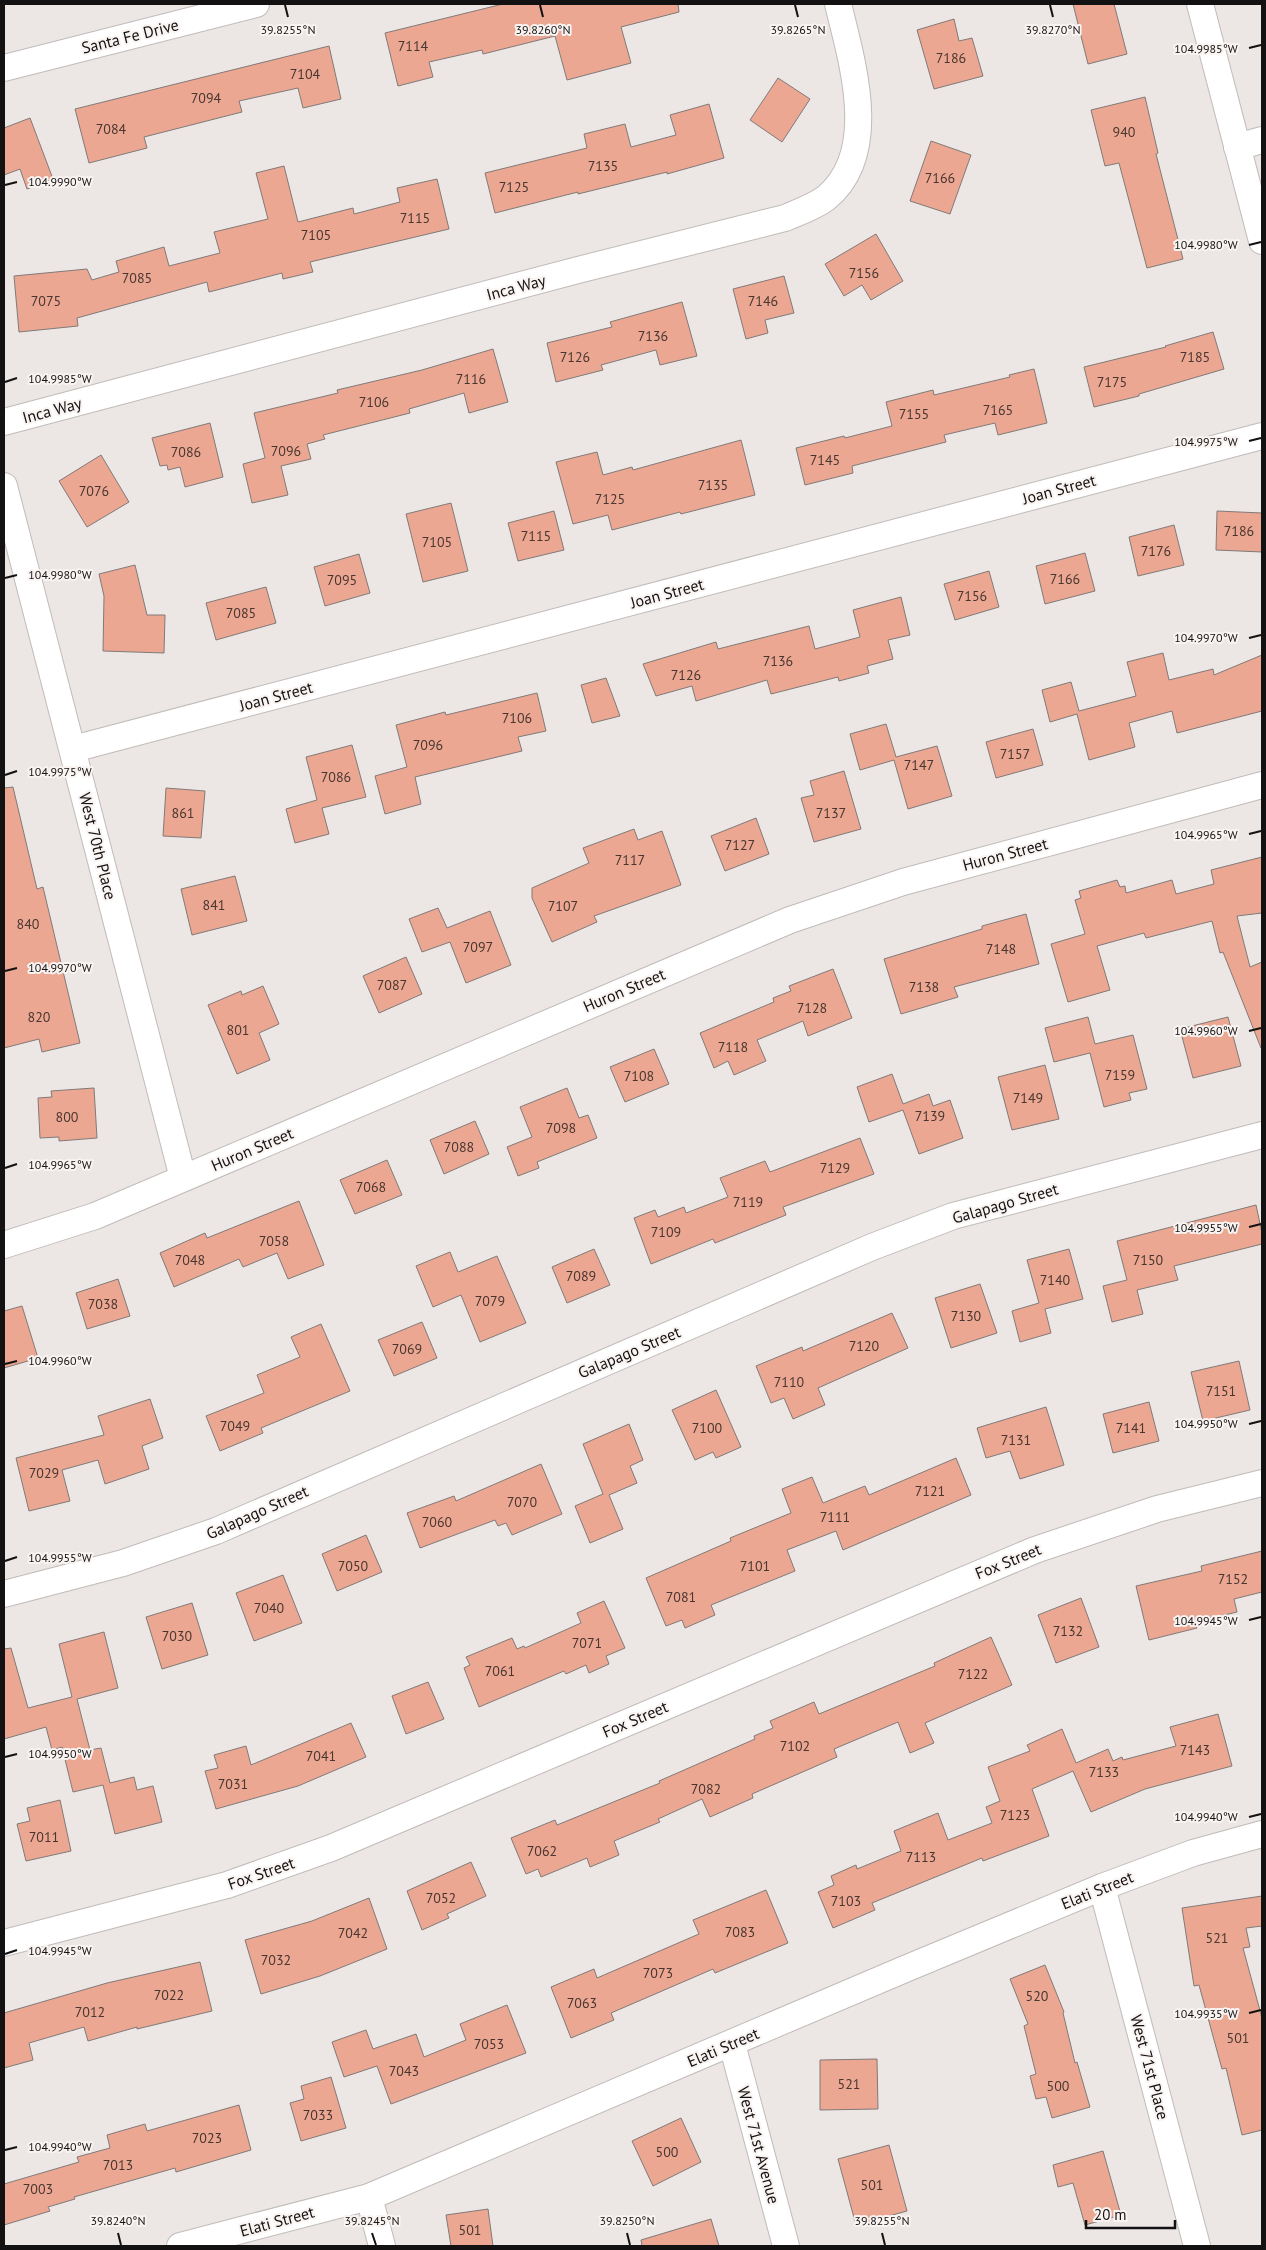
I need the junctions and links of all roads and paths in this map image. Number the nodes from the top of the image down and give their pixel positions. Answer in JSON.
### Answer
{"nodes":[{"id":1,"x":256,"y":4,"type":"edge"},
{"id":2,"x":838,"y":4,"type":"edge"},
{"id":3,"x":1200,"y":4,"type":"edge"},
{"id":4,"x":4,"y":68,"type":"edge"},
{"id":5,"x":1262,"y":140,"type":"edge"},
{"id":6,"x":1237,"y":147,"type":"junction"},
{"id":7,"x":1262,"y":241,"type":"edge"},
{"id":8,"x":4,"y":422,"type":"edge"},
{"id":9,"x":1262,"y":436,"type":"edge"},
{"id":10,"x":4,"y":486,"type":"edge"},
{"id":11,"x":73,"y":749,"type":"junction"},
{"id":12,"x":1262,"y":785,"type":"edge"},
{"id":13,"x":1262,"y":1135,"type":"edge"},
{"id":14,"x":183,"y":1178,"type":"junction"},
{"id":15,"x":4,"y":1245,"type":"edge"},
{"id":16,"x":1262,"y":1483,"type":"edge"},
{"id":17,"x":4,"y":1594,"type":"edge"},
{"id":18,"x":1262,"y":1834,"type":"edge"},
{"id":19,"x":1102,"y":1888,"type":"junction"},
{"id":20,"x":4,"y":1943,"type":"edge"},
{"id":21,"x":732,"y":2044,"type":"junction"},
{"id":22,"x":369,"y":2197,"type":"junction"},
{"id":23,"x":180,"y":2246,"type":"edge"},
{"id":24,"x":382,"y":2246,"type":"edge"},
{"id":25,"x":786,"y":2246,"type":"edge"},
{"id":26,"x":1197,"y":2246,"type":"edge"}],
"edges":[{"from":1,"to":4,"type":"street","name":"Santa Fe Drive"},
{"from":2,"to":8,"type":"street","name":"Inca Way"},
{"from":3,"to":6,"type":"street"},
{"from":5,"to":6,"type":"street"},
{"from":6,"to":7,"type":"street"},
{"from":9,"to":11,"type":"street","name":"Joan Street"},
{"from":10,"to":11,"type":"street","name":"West 70th Place"},
{"from":11,"to":14,"type":"street","name":"West 70th Place"},
{"from":12,"to":14,"type":"street","name":"Huron Street"},
{"from":13,"to":17,"type":"street","name":"Galapago Street"},
{"from":14,"to":15,"type":"street","name":"Huron Street"},
{"from":16,"to":20,"type":"street","name":"Fox Street"},
{"from":18,"to":19,"type":"street","name":"Elati Street"},
{"from":19,"to":21,"type":"street","name":"Elati Street"},
{"from":19,"to":26,"type":"street","name":"West 71st Place"},
{"from":21,"to":22,"type":"street","name":"Elati Street"},
{"from":21,"to":25,"type":"street","name":"West 71st Avenue"},
{"from":22,"to":23,"type":"street","name":"Elati Street"},
{"from":22,"to":24,"type":"street"}]}
